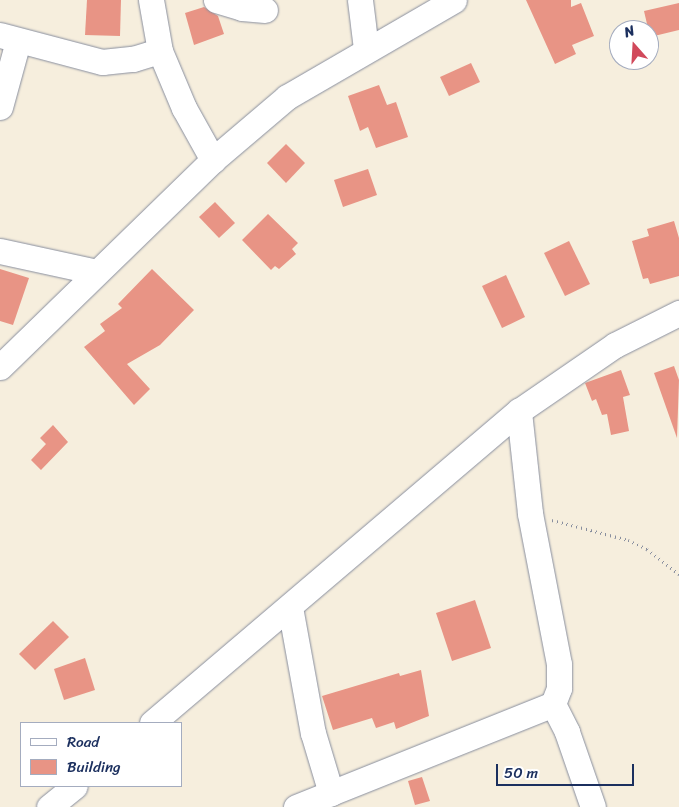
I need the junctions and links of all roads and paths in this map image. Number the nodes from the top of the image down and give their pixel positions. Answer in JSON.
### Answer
{"nodes":[{"id":1,"x":151,"y":0,"type":"edge"},
{"id":2,"x":216,"y":0,"type":"edge"},
{"id":3,"x":360,"y":0,"type":"edge"},
{"id":4,"x":454,"y":0,"type":"edge"},
{"id":5,"x":265,"y":10,"type":"dead end"},
{"id":6,"x":9,"y":38,"type":"edge"},
{"id":7,"x":366,"y":49,"type":"junction"},
{"id":8,"x":160,"y":51,"type":"junction"},
{"id":9,"x":0,"y":107,"type":"edge"},
{"id":10,"x":213,"y":160,"type":"junction"},
{"id":11,"x":0,"y":252,"type":"edge"},
{"id":12,"x":97,"y":272,"type":"junction"},
{"id":13,"x":679,"y":313,"type":"edge"},
{"id":14,"x":0,"y":367,"type":"edge"},
{"id":15,"x":519,"y":411,"type":"junction"},
{"id":16,"x":530,"y":513,"type":"junction"},
{"id":17,"x":679,"y":574,"type":"edge"},
{"id":18,"x":290,"y":607,"type":"junction"},
{"id":19,"x":553,"y":704,"type":"junction"},
{"id":20,"x":153,"y":722,"type":"edge"},
{"id":21,"x":74,"y":787,"type":"edge"},
{"id":22,"x":332,"y":793,"type":"junction"},
{"id":23,"x":49,"y":807,"type":"edge"},
{"id":24,"x":296,"y":807,"type":"edge"},
{"id":25,"x":592,"y":807,"type":"edge"}],
"edges":[{"from":1,"to":8,"type":"street"},
{"from":2,"to":5,"type":"street"},
{"from":3,"to":7,"type":"street"},
{"from":4,"to":7,"type":"street"},
{"from":6,"to":8,"type":"street"},
{"from":6,"to":9,"type":"street"},
{"from":7,"to":10,"type":"street"},
{"from":8,"to":10,"type":"street"},
{"from":10,"to":12,"type":"street"},
{"from":11,"to":12,"type":"street"},
{"from":12,"to":14,"type":"street"},
{"from":13,"to":15,"type":"street"},
{"from":15,"to":16,"type":"street"},
{"from":15,"to":18,"type":"street"},
{"from":16,"to":17,"type":"path"},
{"from":16,"to":19,"type":"street"},
{"from":18,"to":20,"type":"street"},
{"from":18,"to":22,"type":"street"},
{"from":19,"to":22,"type":"street"},
{"from":19,"to":25,"type":"street"},
{"from":21,"to":23,"type":"street"},
{"from":22,"to":24,"type":"street"}]}
